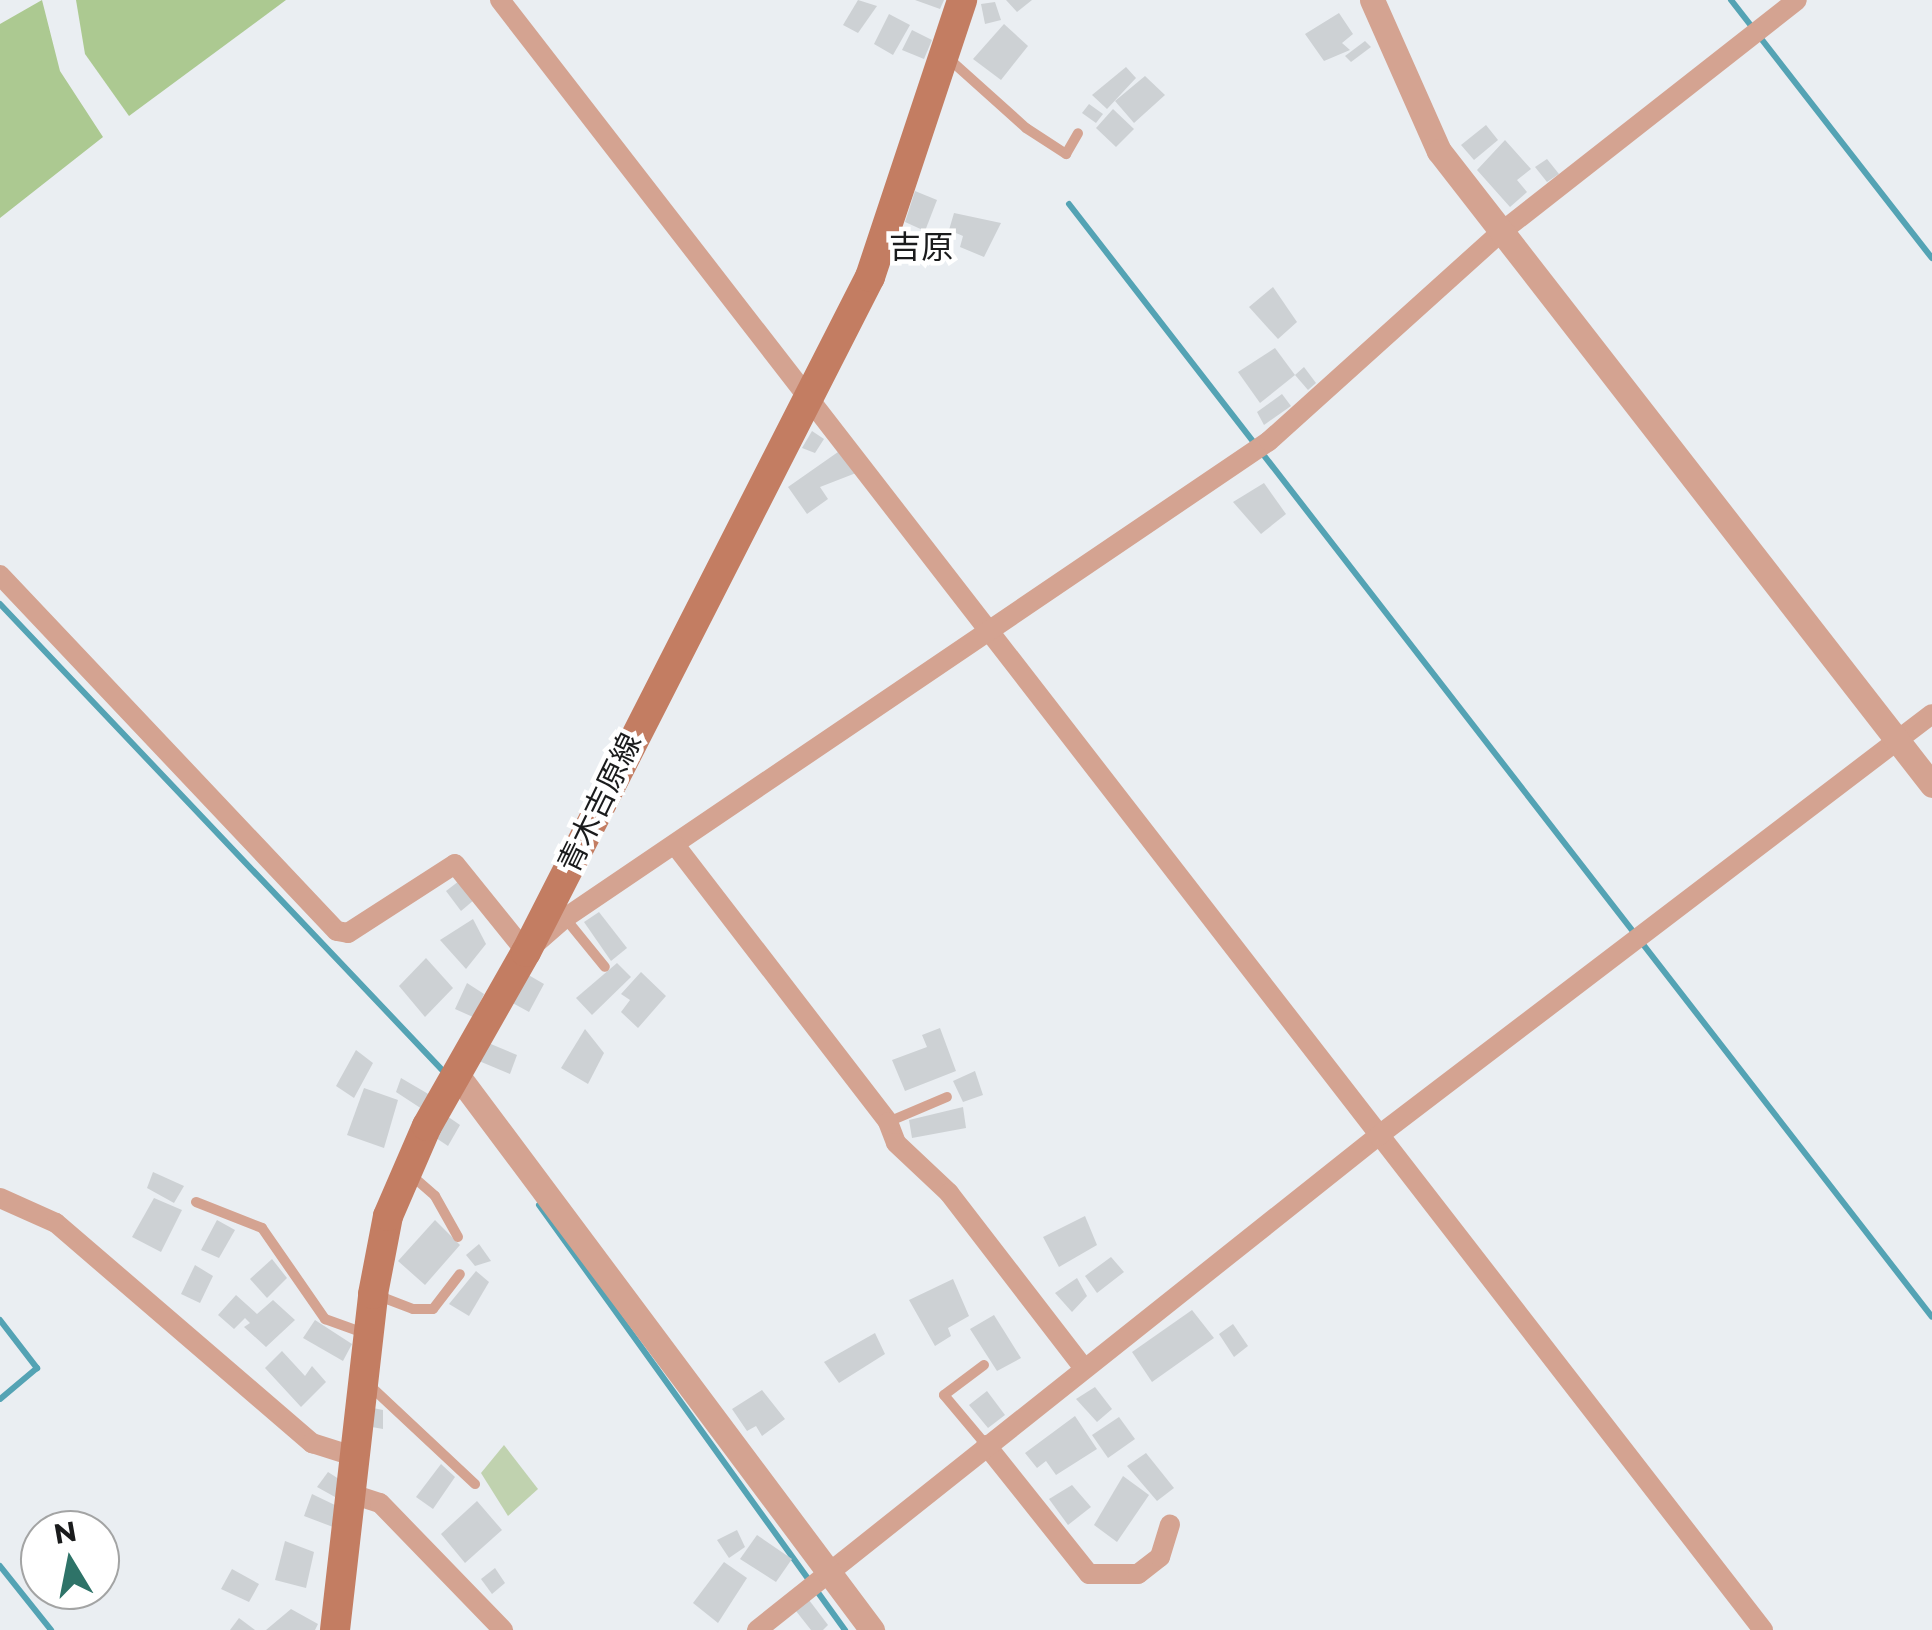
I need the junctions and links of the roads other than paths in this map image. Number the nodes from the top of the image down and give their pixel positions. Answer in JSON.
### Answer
{"nodes":[{"id":1,"x":500,"y":0,"type":"edge"},
{"id":2,"x":962,"y":0,"type":"edge"},
{"id":3,"x":1372,"y":0,"type":"edge"},
{"id":4,"x":1797,"y":0,"type":"edge"},
{"id":5,"x":944,"y":54,"type":"junction"},
{"id":6,"x":1078,"y":133,"type":"dead end"},
{"id":7,"x":1500,"y":233,"type":"junction"},
{"id":8,"x":812,"y":399,"type":"junction"},
{"id":9,"x":0,"y":575,"type":"edge"},
{"id":10,"x":990,"y":630,"type":"junction"},
{"id":11,"x":1932,"y":714,"type":"edge"},
{"id":12,"x":1898,"y":741,"type":"junction"},
{"id":13,"x":1932,"y":785,"type":"edge"},
{"id":14,"x":675,"y":844,"type":"junction"},
{"id":15,"x":565,"y":918,"type":"junction"},
{"id":16,"x":526,"y":952,"type":"junction"},
{"id":17,"x":605,"y":967,"type":"dead end"},
{"id":18,"x":458,"y":1076,"type":"junction"},
{"id":19,"x":947,"y":1097,"type":"dead end"},
{"id":20,"x":888,"y":1122,"type":"junction"},
{"id":21,"x":1378,"y":1136,"type":"junction"},
{"id":22,"x":406,"y":1170,"type":"junction"},
{"id":23,"x":0,"y":1198,"type":"edge"},
{"id":24,"x":196,"y":1202,"type":"dead end"},
{"id":25,"x":458,"y":1237,"type":"dead end"},
{"id":26,"x":460,"y":1274,"type":"dead end"},
{"id":27,"x":373,"y":1294,"type":"junction"},
{"id":28,"x":368,"y":1334,"type":"junction"},
{"id":29,"x":984,"y":1365,"type":"dead end"},
{"id":30,"x":1084,"y":1368,"type":"junction"},
{"id":31,"x":363,"y":1379,"type":"junction"},
{"id":32,"x":986,"y":1445,"type":"junction"},
{"id":33,"x":353,"y":1456,"type":"junction"},
{"id":34,"x":474,"y":1484,"type":"dead end"},
{"id":35,"x":352,"y":1494,"type":"junction"},
{"id":36,"x":1170,"y":1524,"type":"dead end"},
{"id":37,"x":829,"y":1569,"type":"junction"},
{"id":38,"x":335,"y":1630,"type":"edge"},
{"id":39,"x":503,"y":1630,"type":"edge"},
{"id":40,"x":757,"y":1630,"type":"edge"},
{"id":41,"x":872,"y":1630,"type":"edge"},
{"id":42,"x":1763,"y":1630,"type":"edge"}],
"edges":[{"from":1,"to":8,"type":"street"},
{"from":2,"to":5,"type":"main road","name":"青木吉原線"},
{"from":3,"to":7,"type":"street"},
{"from":4,"to":7,"type":"street"},
{"from":5,"to":6,"type":"lane"},
{"from":5,"to":8,"type":"main road","name":"青木吉原線"},
{"from":7,"to":10,"type":"street"},
{"from":7,"to":12,"type":"street"},
{"from":8,"to":10,"type":"street"},
{"from":8,"to":16,"type":"main road","name":"青木吉原線"},
{"from":9,"to":16,"type":"street"},
{"from":10,"to":14,"type":"street"},
{"from":10,"to":21,"type":"street"},
{"from":11,"to":12,"type":"street"},
{"from":12,"to":13,"type":"street"},
{"from":12,"to":21,"type":"street"},
{"from":14,"to":15,"type":"street"},
{"from":14,"to":20,"type":"street"},
{"from":15,"to":16,"type":"street"},
{"from":15,"to":17,"type":"lane"},
{"from":16,"to":18,"type":"main road","name":"青木吉原線"},
{"from":18,"to":22,"type":"main road","name":"青木吉原線"},
{"from":18,"to":37,"type":"street"},
{"from":19,"to":20,"type":"lane"},
{"from":20,"to":30,"type":"street"},
{"from":21,"to":30,"type":"street"},
{"from":21,"to":42,"type":"street"},
{"from":22,"to":25,"type":"lane"},
{"from":22,"to":27,"type":"main road","name":"青木吉原線"},
{"from":23,"to":33,"type":"street"},
{"from":24,"to":28,"type":"lane"},
{"from":26,"to":27,"type":"lane"},
{"from":27,"to":28,"type":"main road","name":"青木吉原線"},
{"from":28,"to":31,"type":"main road","name":"青木吉原線"},
{"from":29,"to":32,"type":"lane"},
{"from":30,"to":32,"type":"street"},
{"from":31,"to":33,"type":"main road","name":"青木吉原線"},
{"from":31,"to":34,"type":"lane"},
{"from":32,"to":36,"type":"street"},
{"from":32,"to":37,"type":"street"},
{"from":33,"to":35,"type":"main road","name":"青木吉原線"},
{"from":35,"to":38,"type":"main road","name":"青木吉原線"},
{"from":35,"to":39,"type":"street"},
{"from":37,"to":40,"type":"street"},
{"from":37,"to":41,"type":"street"}]}
